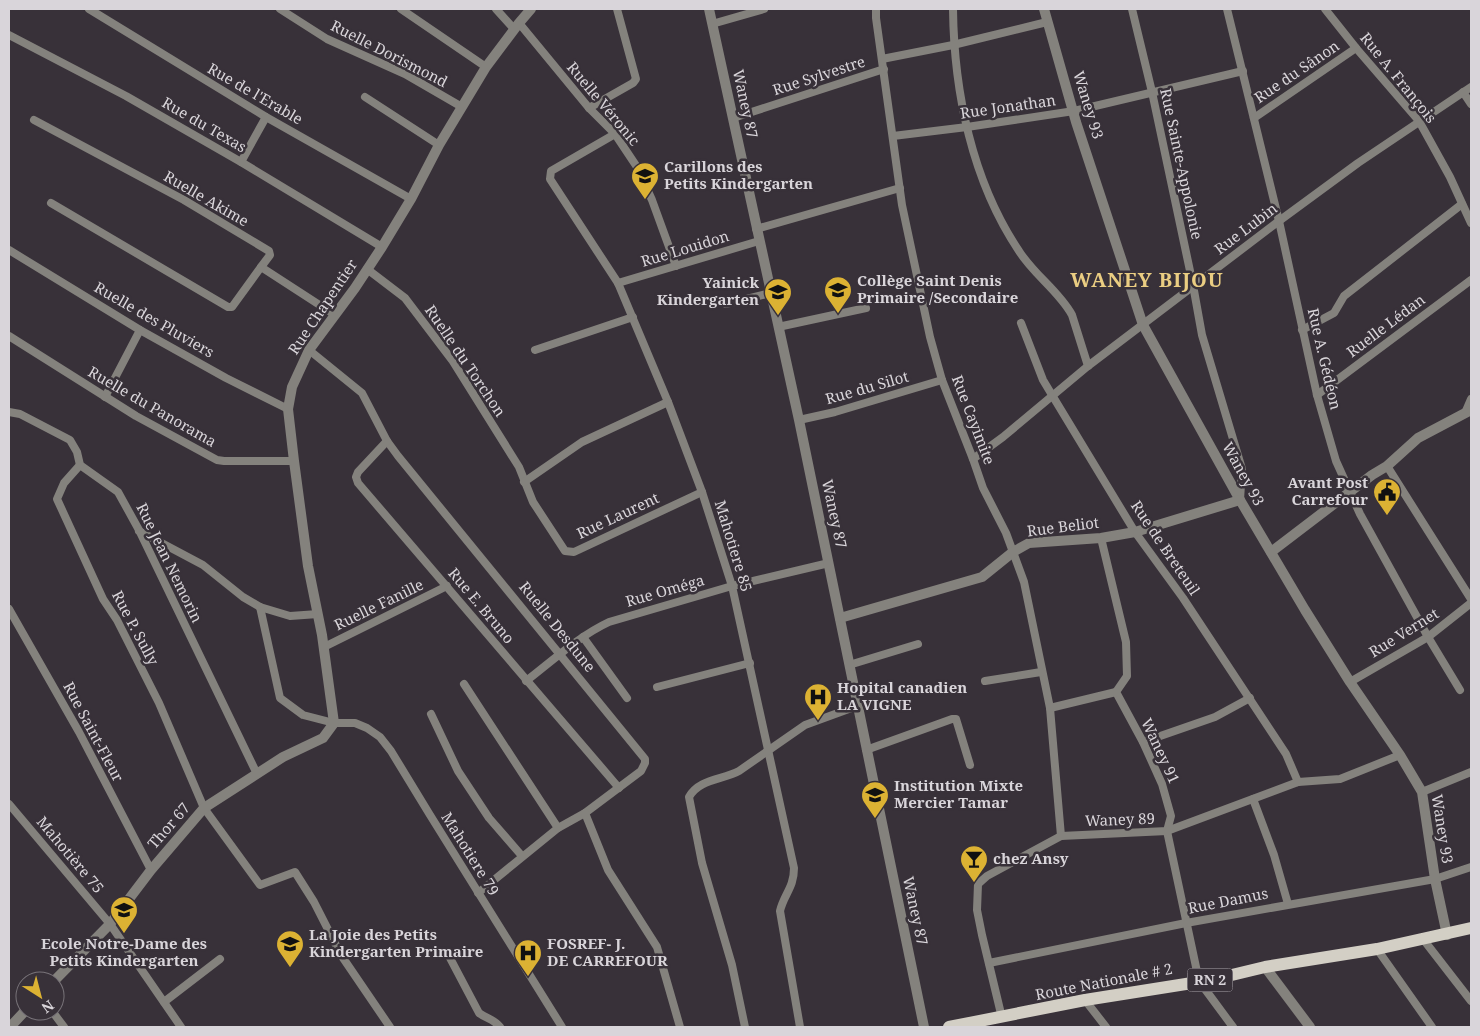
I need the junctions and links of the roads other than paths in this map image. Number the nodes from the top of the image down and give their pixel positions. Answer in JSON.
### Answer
{"nodes":[{"id":1,"x":89,"y":9,"type":"edge"},
{"id":2,"x":280,"y":9,"type":"edge"},
{"id":3,"x":401,"y":9,"type":"edge"},
{"id":4,"x":496,"y":9,"type":"edge"},
{"id":5,"x":531,"y":9,"type":"edge"},
{"id":6,"x":617,"y":9,"type":"edge"},
{"id":7,"x":709,"y":9,"type":"edge"},
{"id":8,"x":764,"y":9,"type":"edge"},
{"id":9,"x":876,"y":9,"type":"edge"},
{"id":10,"x":953,"y":9,"type":"edge"},
{"id":11,"x":1044,"y":9,"type":"edge"},
{"id":12,"x":1132,"y":9,"type":"edge"},
{"id":13,"x":1227,"y":9,"type":"edge"},
{"id":14,"x":1325,"y":9,"type":"edge"},
{"id":15,"x":1047,"y":22,"type":"junction"},
{"id":16,"x":712,"y":24,"type":"junction"},
{"id":17,"x":516,"y":26,"type":"junction"},
{"id":18,"x":9,"y":35,"type":"edge"},
{"id":19,"x":953,"y":45,"type":"junction"},
{"id":20,"x":1356,"y":48,"type":"junction"},
{"id":21,"x":882,"y":59,"type":"junction"},
{"id":22,"x":486,"y":67,"type":"junction"},
{"id":23,"x":884,"y":69,"type":"junction"},
{"id":24,"x":1243,"y":71,"type":"junction"},
{"id":25,"x":1471,"y":88,"type":"edge"},
{"id":26,"x":1152,"y":92,"type":"junction"},
{"id":27,"x":1463,"y":92,"type":"junction"},
{"id":28,"x":365,"y":97,"type":"dead end"},
{"id":29,"x":1471,"y":104,"type":"edge"},
{"id":30,"x":462,"y":107,"type":"junction"},
{"id":31,"x":589,"y":108,"type":"junction"},
{"id":32,"x":1074,"y":111,"type":"junction"},
{"id":33,"x":266,"y":117,"type":"junction"},
{"id":34,"x":733,"y":118,"type":"junction"},
{"id":35,"x":1254,"y":118,"type":"junction"},
{"id":36,"x":34,"y":120,"type":"dead end"},
{"id":37,"x":1419,"y":121,"type":"junction"},
{"id":38,"x":967,"y":127,"type":"junction"},
{"id":39,"x":615,"y":134,"type":"junction"},
{"id":40,"x":893,"y":136,"type":"junction"},
{"id":41,"x":439,"y":145,"type":"junction"},
{"id":42,"x":241,"y":162,"type":"junction"},
{"id":43,"x":900,"y":188,"type":"junction"},
{"id":44,"x":411,"y":199,"type":"junction"},
{"id":45,"x":51,"y":202,"type":"dead end"},
{"id":46,"x":1462,"y":204,"type":"junction"},
{"id":47,"x":1279,"y":221,"type":"junction"},
{"id":48,"x":1471,"y":222,"type":"edge"},
{"id":49,"x":756,"y":229,"type":"junction"},
{"id":50,"x":760,"y":241,"type":"junction"},
{"id":51,"x":382,"y":247,"type":"junction"},
{"id":52,"x":9,"y":250,"type":"edge"},
{"id":53,"x":676,"y":266,"type":"junction"},
{"id":54,"x":261,"y":267,"type":"junction"},
{"id":55,"x":367,"y":269,"type":"junction"},
{"id":56,"x":1471,"y":280,"type":"edge"},
{"id":57,"x":618,"y":283,"type":"junction"},
{"id":58,"x":1193,"y":285,"type":"junction"},
{"id":59,"x":771,"y":293,"type":"junction"},
{"id":60,"x":726,"y":304,"type":"dead end"},
{"id":61,"x":866,"y":308,"type":"dead end"},
{"id":62,"x":334,"y":315,"type":"junction"},
{"id":63,"x":633,"y":317,"type":"junction"},
{"id":64,"x":1021,"y":323,"type":"dead end"},
{"id":65,"x":1143,"y":324,"type":"junction"},
{"id":66,"x":778,"y":327,"type":"junction"},
{"id":67,"x":140,"y":330,"type":"junction"},
{"id":68,"x":1302,"y":330,"type":"junction"},
{"id":69,"x":9,"y":336,"type":"edge"},
{"id":70,"x":308,"y":350,"type":"junction"},
{"id":71,"x":534,"y":350,"type":"dead end"},
{"id":72,"x":1088,"y":366,"type":"junction"},
{"id":73,"x":942,"y":380,"type":"junction"},
{"id":74,"x":1052,"y":395,"type":"junction"},
{"id":75,"x":1318,"y":395,"type":"junction"},
{"id":76,"x":105,"y":397,"type":"junction"},
{"id":77,"x":1471,"y":398,"type":"edge"},
{"id":78,"x":668,"y":402,"type":"junction"},
{"id":79,"x":288,"y":409,"type":"junction"},
{"id":80,"x":9,"y":412,"type":"edge"},
{"id":81,"x":1468,"y":412,"type":"edge"},
{"id":82,"x":799,"y":420,"type":"junction"},
{"id":83,"x":388,"y":441,"type":"junction"},
{"id":84,"x":974,"y":459,"type":"junction"},
{"id":85,"x":294,"y":461,"type":"junction"},
{"id":86,"x":80,"y":464,"type":"junction"},
{"id":87,"x":1387,"y":466,"type":"junction"},
{"id":88,"x":524,"y":482,"type":"junction"},
{"id":89,"x":702,"y":492,"type":"junction"},
{"id":90,"x":1349,"y":492,"type":"junction"},
{"id":91,"x":1240,"y":500,"type":"junction"},
{"id":92,"x":139,"y":530,"type":"junction"},
{"id":93,"x":1136,"y":532,"type":"junction"},
{"id":94,"x":1101,"y":538,"type":"junction"},
{"id":95,"x":1013,"y":552,"type":"junction"},
{"id":96,"x":1271,"y":552,"type":"junction"},
{"id":97,"x":829,"y":562,"type":"junction"},
{"id":98,"x":447,"y":586,"type":"junction"},
{"id":99,"x":732,"y":586,"type":"junction"},
{"id":100,"x":1471,"y":599,"type":"edge"},
{"id":101,"x":1471,"y":603,"type":"edge"},
{"id":102,"x":260,"y":607,"type":"junction"},
{"id":103,"x":9,"y":609,"type":"edge"},
{"id":104,"x":318,"y":614,"type":"junction"},
{"id":105,"x":840,"y":618,"type":"junction"},
{"id":106,"x":583,"y":637,"type":"junction"},
{"id":107,"x":1428,"y":637,"type":"junction"},
{"id":108,"x":918,"y":644,"type":"dead end"},
{"id":109,"x":324,"y":647,"type":"junction"},
{"id":110,"x":561,"y":654,"type":"junction"},
{"id":111,"x":750,"y":663,"type":"junction"},
{"id":112,"x":849,"y":665,"type":"junction"},
{"id":113,"x":1041,"y":672,"type":"junction"},
{"id":114,"x":526,"y":681,"type":"junction"},
{"id":115,"x":985,"y":682,"type":"dead end"},
{"id":116,"x":1350,"y":682,"type":"junction"},
{"id":117,"x":464,"y":684,"type":"dead end"},
{"id":118,"x":657,"y":687,"type":"dead end"},
{"id":119,"x":1460,"y":690,"type":"dead end"},
{"id":120,"x":1116,"y":692,"type":"junction"},
{"id":121,"x":627,"y":698,"type":"dead end"},
{"id":122,"x":1250,"y":698,"type":"junction"},
{"id":123,"x":857,"y":706,"type":"junction"},
{"id":124,"x":1050,"y":708,"type":"junction"},
{"id":125,"x":431,"y":714,"type":"dead end"},
{"id":126,"x":334,"y":724,"type":"junction"},
{"id":127,"x":1142,"y":742,"type":"junction"},
{"id":128,"x":767,"y":750,"type":"junction"},
{"id":129,"x":866,"y":750,"type":"junction"},
{"id":130,"x":1400,"y":754,"type":"junction"},
{"id":131,"x":970,"y":765,"type":"dead end"},
{"id":132,"x":1471,"y":772,"type":"edge"},
{"id":133,"x":257,"y":774,"type":"junction"},
{"id":134,"x":1298,"y":782,"type":"junction"},
{"id":135,"x":619,"y":788,"type":"junction"},
{"id":136,"x":1422,"y":792,"type":"junction"},
{"id":137,"x":1253,"y":799,"type":"junction"},
{"id":138,"x":9,"y":804,"type":"edge"},
{"id":139,"x":204,"y":808,"type":"junction"},
{"id":140,"x":585,"y":813,"type":"junction"},
{"id":141,"x":558,"y":828,"type":"junction"},
{"id":142,"x":1167,"y":831,"type":"junction"},
{"id":143,"x":1061,"y":836,"type":"junction"},
{"id":144,"x":522,"y":856,"type":"junction"},
{"id":145,"x":1471,"y":868,"type":"edge"},
{"id":146,"x":151,"y":870,"type":"junction"},
{"id":147,"x":1435,"y":879,"type":"junction"},
{"id":148,"x":478,"y":892,"type":"junction"},
{"id":149,"x":1288,"y":904,"type":"junction"},
{"id":150,"x":1186,"y":923,"type":"junction"},
{"id":151,"x":110,"y":924,"type":"junction"},
{"id":152,"x":1471,"y":928,"type":"edge"},
{"id":153,"x":1447,"y":934,"type":"junction"},
{"id":154,"x":1423,"y":939,"type":"junction"},
{"id":155,"x":1377,"y":949,"type":"junction"},
{"id":156,"x":450,"y":958,"type":"dead end"},
{"id":157,"x":220,"y":959,"type":"dead end"},
{"id":158,"x":989,"y":963,"type":"junction"},
{"id":159,"x":1266,"y":967,"type":"junction"},
{"id":160,"x":64,"y":971,"type":"edge"},
{"id":161,"x":1198,"y":981,"type":"junction"},
{"id":162,"x":1085,"y":1000,"type":"junction"},
{"id":163,"x":1471,"y":1001,"type":"edge"},
{"id":164,"x":164,"y":1002,"type":"junction"},
{"id":165,"x":1002,"y":1018,"type":"junction"},
{"id":166,"x":181,"y":1027,"type":"edge"},
{"id":167,"x":390,"y":1027,"type":"edge"},
{"id":168,"x":500,"y":1027,"type":"edge"},
{"id":169,"x":562,"y":1027,"type":"edge"},
{"id":170,"x":680,"y":1027,"type":"edge"},
{"id":171,"x":745,"y":1027,"type":"edge"},
{"id":172,"x":800,"y":1027,"type":"edge"},
{"id":173,"x":924,"y":1027,"type":"edge"},
{"id":174,"x":949,"y":1027,"type":"edge"},
{"id":175,"x":953,"y":1027,"type":"edge"},
{"id":176,"x":1106,"y":1027,"type":"edge"},
{"id":177,"x":1233,"y":1027,"type":"edge"},
{"id":178,"x":1310,"y":1027,"type":"edge"},
{"id":179,"x":1432,"y":1027,"type":"edge"}],
"edges":[{"from":1,"to":33,"type":"street","name":"Rue de l'Erable"},
{"from":2,"to":30,"type":"street","name":"Ruelle Dorismond"},
{"from":3,"to":22,"type":"street"},
{"from":4,"to":17,"type":"street","name":"Ruelle Véronic"},
{"from":5,"to":17,"type":"street","name":"Rue Chapentier"},
{"from":6,"to":31,"type":"street"},
{"from":7,"to":16,"type":"street","name":"Waney 87"},
{"from":8,"to":16,"type":"street"},
{"from":9,"to":21,"type":"street","name":"Rue Cayimite"},
{"from":10,"to":19,"type":"street"},
{"from":11,"to":15,"type":"street","name":"Waney 93"},
{"from":12,"to":26,"type":"street","name":"Rue Sainte-Appolonie"},
{"from":13,"to":24,"type":"street","name":"Rue A. Gédéon"},
{"from":14,"to":20,"type":"street","name":"Rue A. François"},
{"from":15,"to":19,"type":"street"},
{"from":15,"to":32,"type":"street","name":"Waney 93"},
{"from":16,"to":34,"type":"street","name":"Waney 87"},
{"from":17,"to":22,"type":"street","name":"Rue Chapentier"},
{"from":17,"to":31,"type":"street","name":"Ruelle Véronic"},
{"from":18,"to":42,"type":"street","name":"Rue du Texas"},
{"from":19,"to":21,"type":"street"},
{"from":19,"to":38,"type":"street"},
{"from":20,"to":35,"type":"street","name":"Rue du Sânon"},
{"from":20,"to":37,"type":"street","name":"Rue A. François"},
{"from":21,"to":23,"type":"street","name":"Rue Cayimite"},
{"from":22,"to":30,"type":"street","name":"Rue Chapentier"},
{"from":23,"to":34,"type":"street","name":"Rue Sylvestre"},
{"from":23,"to":40,"type":"street","name":"Rue Cayimite"},
{"from":24,"to":26,"type":"street","name":"Rue Jonathan"},
{"from":24,"to":35,"type":"street","name":"Rue A. Gédéon"},
{"from":25,"to":27,"type":"street","name":"Rue Lubin"},
{"from":26,"to":32,"type":"street","name":"Rue Jonathan"},
{"from":26,"to":58,"type":"street","name":"Rue Sainte-Appolonie"},
{"from":27,"to":29,"type":"street"},
{"from":27,"to":37,"type":"street","name":"Rue Lubin"},
{"from":28,"to":41,"type":"street"},
{"from":30,"to":41,"type":"street","name":"Rue Chapentier"},
{"from":31,"to":39,"type":"street","name":"Ruelle Véronic"},
{"from":32,"to":38,"type":"street","name":"Rue Jonathan"},
{"from":32,"to":65,"type":"street","name":"Waney 93"},
{"from":33,"to":42,"type":"street"},
{"from":33,"to":44,"type":"street","name":"Rue de l'Erable"},
{"from":34,"to":49,"type":"street","name":"Waney 87"},
{"from":35,"to":47,"type":"street","name":"Rue A. Gédéon"},
{"from":36,"to":54,"type":"street","name":"Ruelle Akime"},
{"from":37,"to":46,"type":"street","name":"Rue A. François"},
{"from":37,"to":47,"type":"street","name":"Rue Lubin"},
{"from":38,"to":40,"type":"street","name":"Rue Jonathan"},
{"from":38,"to":72,"type":"street"},
{"from":39,"to":53,"type":"street","name":"Ruelle Véronic"},
{"from":39,"to":57,"type":"street","name":"Mahotiere 85"},
{"from":40,"to":43,"type":"street","name":"Rue Cayimite"},
{"from":41,"to":44,"type":"street","name":"Rue Chapentier"},
{"from":42,"to":51,"type":"street","name":"Rue du Texas"},
{"from":43,"to":49,"type":"street"},
{"from":43,"to":73,"type":"street","name":"Rue Cayimite"},
{"from":44,"to":51,"type":"street","name":"Rue Chapentier"},
{"from":45,"to":54,"type":"street"},
{"from":46,"to":48,"type":"street","name":"Rue A. François"},
{"from":46,"to":68,"type":"street"},
{"from":47,"to":58,"type":"street","name":"Rue Lubin"},
{"from":47,"to":68,"type":"street","name":"Rue A. Gédéon"},
{"from":49,"to":50,"type":"street","name":"Waney 87"},
{"from":50,"to":53,"type":"street","name":"Rue Louidon"},
{"from":50,"to":59,"type":"street","name":"Waney 87"},
{"from":51,"to":55,"type":"street","name":"Rue Chapentier"},
{"from":52,"to":67,"type":"street","name":"Ruelle des Pluviers"},
{"from":53,"to":57,"type":"street","name":"Rue Louidon"},
{"from":54,"to":62,"type":"street"},
{"from":55,"to":62,"type":"street","name":"Rue Chapentier"},
{"from":55,"to":88,"type":"street","name":"Ruelle du Torchon"},
{"from":56,"to":75,"type":"street","name":"Ruelle Lédan"},
{"from":57,"to":63,"type":"street","name":"Mahotiere 85"},
{"from":58,"to":65,"type":"street","name":"Rue Lubin"},
{"from":58,"to":91,"type":"street","name":"Rue Sainte-Appolonie"},
{"from":59,"to":60,"type":"street"},
{"from":59,"to":66,"type":"street","name":"Waney 87"},
{"from":61,"to":66,"type":"street"},
{"from":62,"to":70,"type":"street","name":"Rue Chapentier"},
{"from":63,"to":71,"type":"street"},
{"from":63,"to":78,"type":"street","name":"Mahotiere 85"},
{"from":64,"to":74,"type":"street","name":"Rue de Breteuil"},
{"from":65,"to":72,"type":"street","name":"Rue Lubin"},
{"from":65,"to":91,"type":"street","name":"Waney 93"},
{"from":66,"to":82,"type":"street","name":"Waney 87"},
{"from":67,"to":76,"type":"street"},
{"from":67,"to":79,"type":"street","name":"Ruelle des Pluviers"},
{"from":68,"to":75,"type":"street","name":"Rue A. Gédéon"},
{"from":69,"to":76,"type":"street","name":"Ruelle du Panorama"},
{"from":70,"to":79,"type":"street","name":"Rue Chapentier"},
{"from":70,"to":83,"type":"street","name":"Ruelle Desdune"},
{"from":72,"to":74,"type":"street","name":"Rue Lubin"},
{"from":73,"to":82,"type":"street","name":"Rue du Silot"},
{"from":73,"to":84,"type":"street","name":"Rue Cayimite"},
{"from":74,"to":84,"type":"street","name":"Rue Lubin"},
{"from":74,"to":93,"type":"street","name":"Rue de Breteuil"},
{"from":75,"to":90,"type":"street","name":"Rue A. Gédéon"},
{"from":76,"to":85,"type":"street","name":"Ruelle du Panorama"},
{"from":77,"to":81,"type":"street"},
{"from":78,"to":88,"type":"street"},
{"from":78,"to":89,"type":"street","name":"Mahotiere 85"},
{"from":79,"to":85,"type":"street","name":"Rue Chapentier"},
{"from":80,"to":86,"type":"street"},
{"from":81,"to":87,"type":"street"},
{"from":82,"to":97,"type":"street","name":"Waney 87"},
{"from":83,"to":98,"type":"street","name":"Rue E. Bruno"},
{"from":83,"to":110,"type":"street","name":"Ruelle Desdune"},
{"from":84,"to":95,"type":"street","name":"Rue Cayimite"},
{"from":85,"to":104,"type":"street","name":"Rue Chapentier"},
{"from":86,"to":92,"type":"street","name":"Rue Jean Nemorin"},
{"from":86,"to":139,"type":"street","name":"Rue P. Sully"},
{"from":87,"to":90,"type":"street"},
{"from":87,"to":100,"type":"street"},
{"from":88,"to":89,"type":"street","name":"Rue Laurent"},
{"from":89,"to":99,"type":"street","name":"Mahotiere 85"},
{"from":90,"to":96,"type":"street"},
{"from":90,"to":107,"type":"street","name":"Rue A. Gédéon"},
{"from":91,"to":93,"type":"street","name":"Rue Beliot"},
{"from":91,"to":96,"type":"street","name":"Waney 93"},
{"from":92,"to":102,"type":"street"},
{"from":92,"to":133,"type":"street","name":"Rue Jean Nemorin"},
{"from":93,"to":94,"type":"street","name":"Rue Beliot"},
{"from":93,"to":122,"type":"street","name":"Rue de Breteuil"},
{"from":94,"to":95,"type":"street","name":"Rue Beliot"},
{"from":94,"to":120,"type":"street"},
{"from":95,"to":105,"type":"street","name":"Rue Beliot"},
{"from":95,"to":113,"type":"street","name":"Rue Cayimite"},
{"from":96,"to":116,"type":"street","name":"Waney 93"},
{"from":97,"to":99,"type":"street","name":"Rue Oméga"},
{"from":97,"to":105,"type":"street","name":"Waney 87"},
{"from":98,"to":109,"type":"street","name":"Ruelle Fanille"},
{"from":98,"to":114,"type":"street","name":"Rue E. Bruno"},
{"from":99,"to":106,"type":"street","name":"Rue Oméga"},
{"from":99,"to":111,"type":"street","name":"Mahotiere 85"},
{"from":101,"to":107,"type":"street","name":"Rue Vernet"},
{"from":102,"to":104,"type":"street"},
{"from":102,"to":126,"type":"street","name":"Mahotiere 79"},
{"from":103,"to":146,"type":"street","name":"Rue Saint-Fleur"},
{"from":104,"to":109,"type":"street","name":"Rue Chapentier"},
{"from":105,"to":112,"type":"street","name":"Waney 87"},
{"from":106,"to":110,"type":"street","name":"Rue Oméga"},
{"from":106,"to":121,"type":"street"},
{"from":107,"to":116,"type":"street","name":"Rue Vernet"},
{"from":107,"to":119,"type":"street","name":"Rue A. Gédéon"},
{"from":108,"to":112,"type":"street"},
{"from":109,"to":126,"type":"street","name":"Rue Chapentier"},
{"from":110,"to":114,"type":"street","name":"Rue Oméga"},
{"from":110,"to":135,"type":"street","name":"Ruelle Desdune"},
{"from":111,"to":118,"type":"street"},
{"from":111,"to":128,"type":"street","name":"Mahotiere 85"},
{"from":112,"to":123,"type":"street","name":"Waney 87"},
{"from":113,"to":115,"type":"street"},
{"from":113,"to":124,"type":"street","name":"Rue Cayimite"},
{"from":114,"to":135,"type":"street","name":"Rue E. Bruno"},
{"from":116,"to":130,"type":"street","name":"Waney 93"},
{"from":117,"to":141,"type":"street"},
{"from":120,"to":124,"type":"street"},
{"from":120,"to":127,"type":"street","name":"Waney 91"},
{"from":122,"to":127,"type":"street"},
{"from":122,"to":134,"type":"street","name":"Rue de Breteuil"},
{"from":123,"to":128,"type":"street"},
{"from":123,"to":129,"type":"street","name":"Waney 87"},
{"from":124,"to":143,"type":"street","name":"Rue Cayimite"},
{"from":125,"to":144,"type":"street"},
{"from":126,"to":133,"type":"street","name":"Thor 67"},
{"from":126,"to":148,"type":"street","name":"Mahotiere 79"},
{"from":127,"to":142,"type":"street","name":"Waney 91"},
{"from":128,"to":171,"type":"street"},
{"from":128,"to":172,"type":"street","name":"Mahotiere 85"},
{"from":129,"to":131,"type":"street"},
{"from":129,"to":173,"type":"street","name":"Waney 87"},
{"from":130,"to":134,"type":"street","name":"Waney 89"},
{"from":130,"to":136,"type":"street","name":"Waney 93"},
{"from":132,"to":136,"type":"street"},
{"from":133,"to":139,"type":"street","name":"Thor 67"},
{"from":134,"to":137,"type":"street","name":"Waney 89"},
{"from":135,"to":140,"type":"street","name":"Ruelle Desdune"},
{"from":136,"to":147,"type":"street","name":"Waney 93"},
{"from":137,"to":142,"type":"street","name":"Waney 89"},
{"from":137,"to":149,"type":"street"},
{"from":138,"to":151,"type":"street","name":"Mahotière 75"},
{"from":139,"to":146,"type":"street","name":"Thor 67"},
{"from":139,"to":167,"type":"street"},
{"from":140,"to":141,"type":"street","name":"Ruelle Desdune"},
{"from":140,"to":170,"type":"street"},
{"from":141,"to":144,"type":"street","name":"Ruelle Desdune"},
{"from":142,"to":143,"type":"street","name":"Waney 89"},
{"from":142,"to":150,"type":"street","name":"Waney 91"},
{"from":143,"to":158,"type":"street","name":"Waney 89"},
{"from":144,"to":148,"type":"street","name":"Ruelle Desdune"},
{"from":145,"to":147,"type":"street","name":"Rue Damus"},
{"from":146,"to":151,"type":"street","name":"Thor 67"},
{"from":147,"to":149,"type":"street","name":"Rue Damus"},
{"from":147,"to":153,"type":"street","name":"Waney 93"},
{"from":148,"to":169,"type":"street","name":"Mahotiere 79"},
{"from":149,"to":150,"type":"street","name":"Rue Damus"},
{"from":150,"to":158,"type":"street","name":"Rue Damus"},
{"from":150,"to":161,"type":"street","name":"Waney 91"},
{"from":151,"to":160,"type":"street","name":"Thor 67"},
{"from":151,"to":164,"type":"street","name":"Mahotière 75"},
{"from":152,"to":153,"type":"main road","name":"Route Nationale # 2","number":"RN 2"},
{"from":153,"to":154,"type":"main road","name":"Route Nationale # 2","number":"RN 2"},
{"from":154,"to":155,"type":"main road","name":"Route Nationale # 2","number":"RN 2"},
{"from":154,"to":163,"type":"street"},
{"from":155,"to":159,"type":"main road","name":"Route Nationale # 2","number":"RN 2"},
{"from":155,"to":179,"type":"street"},
{"from":156,"to":168,"type":"street"},
{"from":157,"to":164,"type":"street"},
{"from":158,"to":165,"type":"street","name":"Waney 89"},
{"from":159,"to":161,"type":"main road","name":"Route Nationale # 2","number":"RN 2"},
{"from":159,"to":178,"type":"street"},
{"from":161,"to":162,"type":"main road","name":"Route Nationale # 2","number":"RN 2"},
{"from":161,"to":177,"type":"street"},
{"from":162,"to":165,"type":"main road","name":"Route Nationale # 2","number":"RN 2"},
{"from":162,"to":176,"type":"street"},
{"from":164,"to":166,"type":"street","name":"Mahotière 75"},
{"from":165,"to":175,"type":"main road","name":"Route Nationale # 2","number":"RN 2"},
{"from":174,"to":175,"type":"main road","name":"Route Nationale # 2","number":"RN 2"}]}
